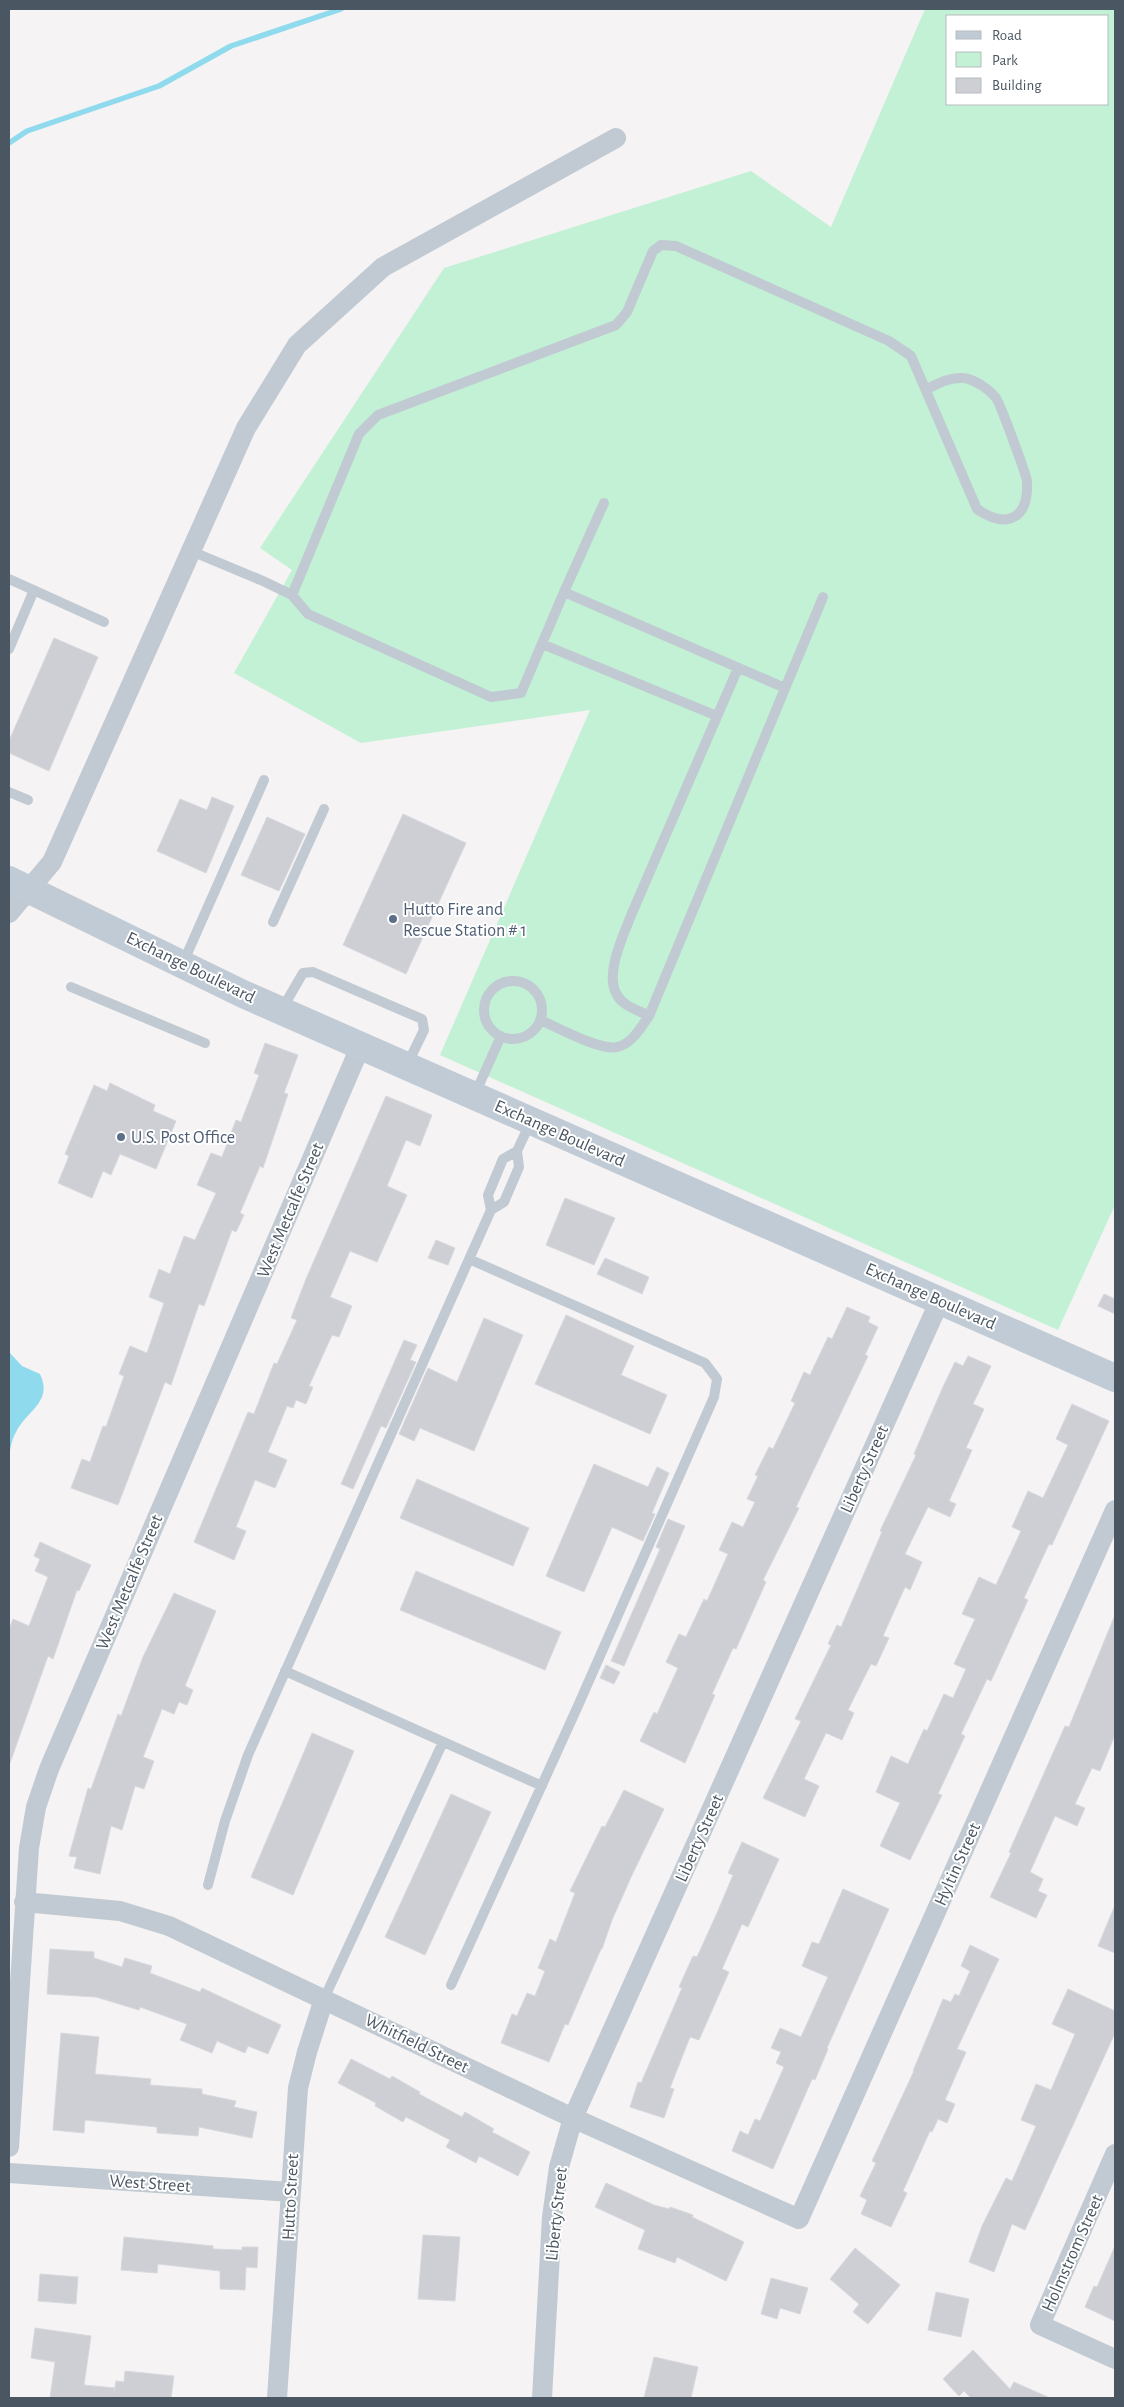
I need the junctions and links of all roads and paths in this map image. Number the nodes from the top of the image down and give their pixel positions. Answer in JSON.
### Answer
{"nodes":[{"id":1,"x":616,"y":138,"type":"dead end"},
{"id":2,"x":927,"y":389,"type":"junction"},
{"id":3,"x":604,"y":503,"type":"dead end"},
{"id":4,"x":191,"y":551,"type":"junction"},
{"id":5,"x":9,"y":579,"type":"edge"},
{"id":6,"x":34,"y":590,"type":"junction"},
{"id":7,"x":564,"y":592,"type":"junction"},
{"id":8,"x":292,"y":595,"type":"junction"},
{"id":9,"x":823,"y":597,"type":"dead end"},
{"id":10,"x":104,"y":622,"type":"dead end"},
{"id":11,"x":542,"y":644,"type":"junction"},
{"id":12,"x":9,"y":649,"type":"edge"},
{"id":13,"x":738,"y":668,"type":"junction"},
{"id":14,"x":785,"y":688,"type":"junction"},
{"id":15,"x":717,"y":716,"type":"junction"},
{"id":16,"x":264,"y":780,"type":"dead end"},
{"id":17,"x":9,"y":792,"type":"edge"},
{"id":18,"x":28,"y":800,"type":"dead end"},
{"id":19,"x":324,"y":809,"type":"dead end"},
{"id":20,"x":20,"y":884,"type":"edge"},
{"id":21,"x":9,"y":913,"type":"edge"},
{"id":22,"x":273,"y":922,"type":"dead end"},
{"id":23,"x":182,"y":964,"type":"junction"},
{"id":24,"x":71,"y":987,"type":"dead end"},
{"id":25,"x":282,"y":1010,"type":"junction"},
{"id":26,"x":649,"y":1016,"type":"junction"},
{"id":27,"x":540,"y":1020,"type":"junction"},
{"id":28,"x":501,"y":1036,"type":"junction"},
{"id":29,"x":205,"y":1044,"type":"dead end"},
{"id":30,"x":361,"y":1045,"type":"junction"},
{"id":31,"x":407,"y":1065,"type":"junction"},
{"id":32,"x":475,"y":1095,"type":"junction"},
{"id":33,"x":531,"y":1120,"type":"junction"},
{"id":34,"x":517,"y":1151,"type":"junction"},
{"id":35,"x":491,"y":1210,"type":"junction"},
{"id":36,"x":469,"y":1259,"type":"junction"},
{"id":37,"x":940,"y":1300,"type":"junction"},
{"id":38,"x":1115,"y":1378,"type":"edge"},
{"id":39,"x":1115,"y":1510,"type":"edge"},
{"id":40,"x":285,"y":1671,"type":"junction"},
{"id":41,"x":444,"y":1742,"type":"junction"},
{"id":42,"x":542,"y":1786,"type":"junction"},
{"id":43,"x":208,"y":1885,"type":"dead end"},
{"id":44,"x":24,"y":1902,"type":"junction"},
{"id":45,"x":451,"y":1985,"type":"dead end"},
{"id":46,"x":324,"y":1999,"type":"junction"},
{"id":47,"x":573,"y":2118,"type":"junction"},
{"id":48,"x":9,"y":2147,"type":"edge"},
{"id":49,"x":1115,"y":2154,"type":"edge"},
{"id":50,"x":9,"y":2173,"type":"edge"},
{"id":51,"x":291,"y":2192,"type":"junction"},
{"id":52,"x":799,"y":2219,"type":"joint"},
{"id":53,"x":1115,"y":2359,"type":"edge"},
{"id":54,"x":277,"y":2398,"type":"edge"},
{"id":55,"x":542,"y":2398,"type":"edge"}],
"edges":[{"from":1,"to":4,"type":"street"},
{"from":2,"to":2,"type":"lane"},
{"from":2,"to":8,"type":"lane"},
{"from":3,"to":7,"type":"lane"},
{"from":4,"to":8,"type":"lane"},
{"from":4,"to":20,"type":"street"},
{"from":5,"to":6,"type":"lane"},
{"from":6,"to":10,"type":"lane"},
{"from":6,"to":12,"type":"lane"},
{"from":7,"to":11,"type":"lane"},
{"from":7,"to":13,"type":"lane"},
{"from":8,"to":11,"type":"lane"},
{"from":9,"to":14,"type":"lane"},
{"from":11,"to":15,"type":"lane"},
{"from":13,"to":14,"type":"lane"},
{"from":13,"to":15,"type":"lane"},
{"from":14,"to":26,"type":"lane"},
{"from":15,"to":26,"type":"lane"},
{"from":16,"to":23,"type":"lane"},
{"from":17,"to":18,"type":"lane"},
{"from":19,"to":22,"type":"lane"},
{"from":20,"to":21,"type":"street"},
{"from":20,"to":23,"type":"street","name":"Exchange Boulevard"},
{"from":23,"to":25,"type":"street","name":"Exchange Boulevard"},
{"from":24,"to":29,"type":"lane"},
{"from":25,"to":30,"type":"street","name":"Exchange Boulevard"},
{"from":25,"to":31,"type":"lane"},
{"from":26,"to":27,"type":"lane"},
{"from":27,"to":28,"type":"lane"},
{"from":27,"to":28,"type":"lane"},
{"from":28,"to":32,"type":"lane"},
{"from":30,"to":31,"type":"street","name":"Exchange Boulevard"},
{"from":30,"to":44,"type":"street","name":"West Metcalfe Street"},
{"from":31,"to":32,"type":"street","name":"Exchange Boulevard"},
{"from":32,"to":33,"type":"street","name":"Exchange Boulevard"},
{"from":33,"to":34,"type":"lane"},
{"from":33,"to":37,"type":"street","name":"Exchange Boulevard"},
{"from":34,"to":35,"type":"lane"},
{"from":34,"to":35,"type":"lane"},
{"from":35,"to":36,"type":"lane"},
{"from":36,"to":40,"type":"lane"},
{"from":36,"to":42,"type":"lane"},
{"from":37,"to":38,"type":"street","name":"Exchange Boulevard"},
{"from":37,"to":47,"type":"street","name":"Liberty Street"},
{"from":39,"to":52,"type":"street","name":"Hyltin Street"},
{"from":40,"to":41,"type":"lane"},
{"from":40,"to":43,"type":"lane"},
{"from":41,"to":42,"type":"lane"},
{"from":41,"to":46,"type":"lane"},
{"from":42,"to":45,"type":"lane"},
{"from":44,"to":46,"type":"street","name":"Whitfield Street"},
{"from":44,"to":48,"type":"street","name":"West Metcalfe Street"},
{"from":46,"to":47,"type":"street","name":"Whitfield Street"},
{"from":46,"to":51,"type":"street","name":"Hutto Street"},
{"from":47,"to":52,"type":"street","name":"Whitfield Street"},
{"from":47,"to":55,"type":"street","name":"Liberty Street"},
{"from":49,"to":53,"type":"street","name":"Holmstrom Street"},
{"from":50,"to":51,"type":"street","name":"West Street"},
{"from":51,"to":54,"type":"street","name":"Hutto Street"}]}
